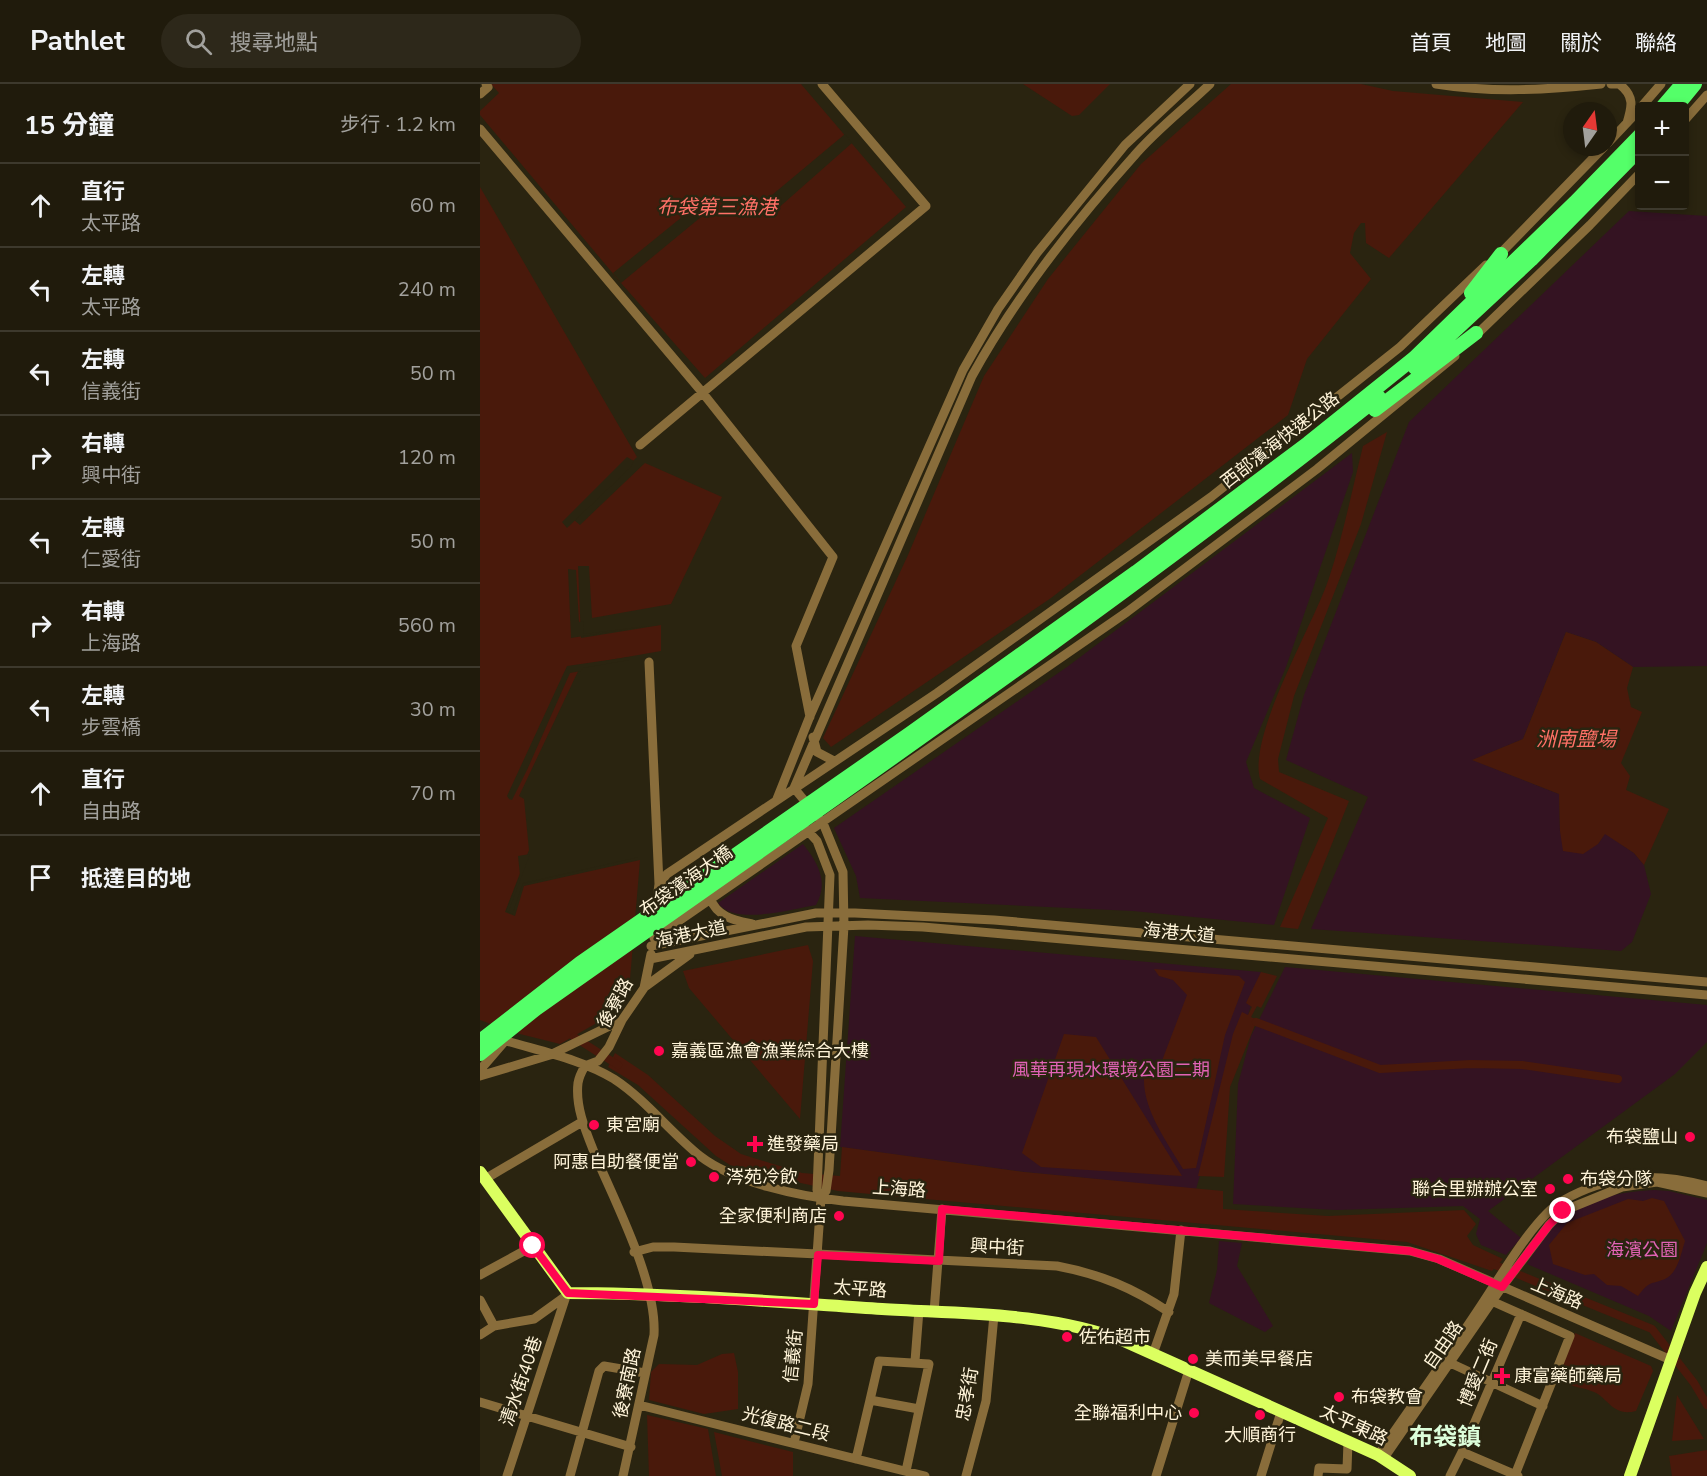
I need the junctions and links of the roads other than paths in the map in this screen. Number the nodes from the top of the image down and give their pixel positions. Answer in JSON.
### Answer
{"nodes":[{"id":1,"x":486,"y":84,"type":"edge"},
{"id":2,"x":822,"y":84,"type":"edge"},
{"id":3,"x":1190,"y":84,"type":"edge"},
{"id":4,"x":1210,"y":84,"type":"edge"},
{"id":5,"x":1436,"y":84,"type":"edge"},
{"id":6,"x":1488,"y":84,"type":"edge"},
{"id":7,"x":1542,"y":84,"type":"edge"},
{"id":8,"x":1601,"y":84,"type":"edge"},
{"id":9,"x":1611,"y":84,"type":"edge"},
{"id":10,"x":1661,"y":84,"type":"edge"},
{"id":11,"x":1682,"y":84,"type":"edge"},
{"id":12,"x":1695,"y":84,"type":"edge"},
{"id":13,"x":480,"y":94,"type":"edge"},
{"id":14,"x":1707,"y":96,"type":"edge"},
{"id":15,"x":1646,"y":102,"type":"edge"},
{"id":16,"x":1667,"y":102,"type":"edge"},
{"id":17,"x":1680,"y":102,"type":"edge"},
{"id":18,"x":1635,"y":114,"type":"edge"},
{"id":19,"x":1689,"y":116,"type":"edge"},
{"id":20,"x":1627,"y":123,"type":"junction"},
{"id":21,"x":480,"y":129,"type":"edge"},
{"id":22,"x":1617,"y":134,"type":"edge"},
{"id":23,"x":1635,"y":140,"type":"edge"},
{"id":24,"x":1635,"y":154,"type":"edge"},
{"id":25,"x":1595,"y":156,"type":"edge"},
{"id":26,"x":1635,"y":178,"type":"edge"},
{"id":27,"x":1501,"y":254,"type":"junction"},
{"id":28,"x":1476,"y":333,"type":"junction"},
{"id":29,"x":702,"y":392,"type":"junction"},
{"id":30,"x":1327,"y":426,"type":"junction"},
{"id":31,"x":640,"y":445,"type":"dead end"},
{"id":32,"x":1289,"y":470,"type":"junction"},
{"id":33,"x":649,"y":662,"type":"dead end"},
{"id":34,"x":810,"y":716,"type":"junction"},
{"id":35,"x":813,"y":737,"type":"junction"},
{"id":36,"x":912,"y":739,"type":"junction"},
{"id":37,"x":834,"y":761,"type":"junction"},
{"id":38,"x":794,"y":788,"type":"junction"},
{"id":39,"x":776,"y":801,"type":"junction"},
{"id":40,"x":823,"y":823,"type":"junction"},
{"id":41,"x":809,"y":832,"type":"junction"},
{"id":42,"x":658,"y":859,"type":"junction"},
{"id":43,"x":676,"y":867,"type":"junction"},
{"id":44,"x":659,"y":884,"type":"junction"},
{"id":45,"x":727,"y":887,"type":"junction"},
{"id":46,"x":710,"y":898,"type":"junction"},
{"id":47,"x":830,"y":913,"type":"junction"},
{"id":48,"x":844,"y":913,"type":"junction"},
{"id":49,"x":757,"y":925,"type":"junction"},
{"id":50,"x":830,"y":926,"type":"junction"},
{"id":51,"x":844,"y":926,"type":"junction"},
{"id":52,"x":652,"y":942,"type":"junction"},
{"id":53,"x":697,"y":949,"type":"junction"},
{"id":54,"x":650,"y":959,"type":"junction"},
{"id":55,"x":1707,"y":982,"type":"edge"},
{"id":56,"x":644,"y":988,"type":"junction"},
{"id":57,"x":1707,"y":995,"type":"edge"},
{"id":58,"x":622,"y":1020,"type":"junction"},
{"id":59,"x":481,"y":1036,"type":"edge"},
{"id":60,"x":505,"y":1041,"type":"junction"},
{"id":61,"x":480,"y":1054,"type":"edge"},
{"id":62,"x":550,"y":1055,"type":"junction"},
{"id":63,"x":480,"y":1061,"type":"edge"},
{"id":64,"x":585,"y":1066,"type":"junction"},
{"id":65,"x":480,"y":1070,"type":"edge"},
{"id":66,"x":480,"y":1076,"type":"edge"},
{"id":67,"x":582,"y":1122,"type":"junction"},
{"id":68,"x":482,"y":1176,"type":"edge"},
{"id":69,"x":1707,"y":1186,"type":"edge"},
{"id":70,"x":821,"y":1193,"type":"junction"},
{"id":71,"x":1707,"y":1193,"type":"edge"},
{"id":72,"x":942,"y":1209,"type":"junction"},
{"id":73,"x":1181,"y":1230,"type":"junction"},
{"id":74,"x":533,"y":1246,"type":"junction"},
{"id":75,"x":634,"y":1252,"type":"junction"},
{"id":76,"x":818,"y":1255,"type":"junction"},
{"id":77,"x":939,"y":1261,"type":"junction"},
{"id":78,"x":1516,"y":1261,"type":"junction"},
{"id":79,"x":1707,"y":1267,"type":"edge"},
{"id":80,"x":480,"y":1275,"type":"edge"},
{"id":81,"x":1501,"y":1282,"type":"junction"},
{"id":82,"x":651,"y":1296,"type":"junction"},
{"id":83,"x":480,"y":1300,"type":"edge"},
{"id":84,"x":1490,"y":1300,"type":"junction"},
{"id":85,"x":814,"y":1304,"type":"junction"},
{"id":86,"x":919,"y":1310,"type":"junction"},
{"id":87,"x":934,"y":1312,"type":"junction"},
{"id":88,"x":1169,"y":1312,"type":"junction"},
{"id":89,"x":1518,"y":1313,"type":"junction"},
{"id":90,"x":994,"y":1315,"type":"junction"},
{"id":91,"x":494,"y":1326,"type":"junction"},
{"id":92,"x":480,"y":1335,"type":"edge"},
{"id":93,"x":1153,"y":1354,"type":"junction"},
{"id":94,"x":1671,"y":1360,"type":"junction"},
{"id":95,"x":915,"y":1361,"type":"junction"},
{"id":96,"x":1447,"y":1362,"type":"junction"},
{"id":97,"x":1189,"y":1370,"type":"junction"},
{"id":98,"x":645,"y":1373,"type":"junction"},
{"id":99,"x":1491,"y":1384,"type":"junction"},
{"id":100,"x":870,"y":1400,"type":"junction"},
{"id":101,"x":480,"y":1402,"type":"edge"},
{"id":102,"x":639,"y":1405,"type":"junction"},
{"id":103,"x":1543,"y":1406,"type":"junction"},
{"id":104,"x":919,"y":1409,"type":"junction"},
{"id":105,"x":1281,"y":1412,"type":"junction"},
{"id":106,"x":526,"y":1416,"type":"junction"},
{"id":107,"x":581,"y":1432,"type":"junction"},
{"id":108,"x":1348,"y":1442,"type":"junction"},
{"id":109,"x":794,"y":1443,"type":"junction"},
{"id":110,"x":631,"y":1447,"type":"junction"},
{"id":111,"x":1462,"y":1452,"type":"junction"},
{"id":112,"x":1381,"y":1456,"type":"junction"},
{"id":113,"x":856,"y":1459,"type":"junction"},
{"id":114,"x":906,"y":1471,"type":"junction"},
{"id":115,"x":507,"y":1476,"type":"edge"},
{"id":116,"x":570,"y":1476,"type":"edge"},
{"id":117,"x":623,"y":1476,"type":"edge"},
{"id":118,"x":925,"y":1476,"type":"edge"},
{"id":119,"x":966,"y":1476,"type":"edge"},
{"id":120,"x":1156,"y":1476,"type":"edge"},
{"id":121,"x":1261,"y":1476,"type":"edge"},
{"id":122,"x":1318,"y":1476,"type":"edge"},
{"id":123,"x":1410,"y":1476,"type":"edge"},
{"id":124,"x":1449,"y":1476,"type":"edge"},
{"id":125,"x":1517,"y":1476,"type":"edge"},
{"id":126,"x":1630,"y":1476,"type":"edge"}],
"edges":[{"from":1,"to":13,"type":"street"},
{"from":2,"to":29,"type":"street"},
{"from":3,"to":34,"type":"street"},
{"from":4,"to":35,"type":"street"},
{"from":5,"to":8,"type":"street"},
{"from":6,"to":7,"type":"street"},
{"from":9,"to":20,"type":"street"},
{"from":10,"to":15,"type":"street"},
{"from":11,"to":16,"type":"highway"},
{"from":12,"to":17,"type":"highway"},
{"from":14,"to":19,"type":"street"},
{"from":18,"to":20,"type":"street"},
{"from":20,"to":22,"type":"street"},
{"from":21,"to":29,"type":"street"},
{"from":23,"to":30,"type":"highway","name":"西部濱海快速公路"},
{"from":24,"to":32,"type":"highway","name":"西部濱海快速公路"},
{"from":25,"to":27,"type":"street"},
{"from":26,"to":28,"type":"street"},
{"from":27,"to":30,"type":"highway"},
{"from":27,"to":37,"type":"street"},
{"from":28,"to":32,"type":"highway"},
{"from":28,"to":40,"type":"street"},
{"from":29,"to":31,"type":"street"},
{"from":29,"to":34,"type":"street"},
{"from":30,"to":36,"type":"highway","name":"西部濱海快速公路"},
{"from":32,"to":36,"type":"highway","name":"西部濱海快速公路"},
{"from":33,"to":42,"type":"street","name":"後寮路"},
{"from":34,"to":35,"type":"street"},
{"from":34,"to":39,"type":"street"},
{"from":35,"to":37,"type":"street"},
{"from":35,"to":38,"type":"street"},
{"from":36,"to":59,"type":"highway","name":"布袋濱海大橋"},
{"from":36,"to":61,"type":"highway","name":"布袋濱海大橋"},
{"from":37,"to":38,"type":"street"},
{"from":38,"to":39,"type":"street"},
{"from":38,"to":40,"type":"street"},
{"from":39,"to":41,"type":"street"},
{"from":39,"to":43,"type":"street"},
{"from":40,"to":41,"type":"street"},
{"from":40,"to":48,"type":"street"},
{"from":41,"to":45,"type":"street"},
{"from":41,"to":47,"type":"street"},
{"from":42,"to":43,"type":"street"},
{"from":42,"to":44,"type":"street","name":"後寮路"},
{"from":43,"to":44,"type":"street"},
{"from":44,"to":45,"type":"street"},
{"from":44,"to":52,"type":"street","name":"後寮路"},
{"from":45,"to":46,"type":"street"},
{"from":46,"to":49,"type":"street"},
{"from":46,"to":52,"type":"street"},
{"from":47,"to":48,"type":"street","name":"海港大道"},
{"from":47,"to":49,"type":"street","name":"海港大道"},
{"from":47,"to":50,"type":"street"},
{"from":48,"to":51,"type":"street"},
{"from":48,"to":55,"type":"street","name":"海港大道"},
{"from":49,"to":52,"type":"street","name":"海港大道"},
{"from":50,"to":51,"type":"street","name":"海港大道"},
{"from":50,"to":53,"type":"street","name":"海港大道"},
{"from":50,"to":70,"type":"street"},
{"from":51,"to":57,"type":"street","name":"海港大道"},
{"from":51,"to":70,"type":"street"},
{"from":52,"to":54,"type":"street","name":"後寮路"},
{"from":53,"to":54,"type":"street","name":"海港大道"},
{"from":53,"to":56,"type":"street"},
{"from":54,"to":56,"type":"street","name":"後寮路"},
{"from":56,"to":58,"type":"street","name":"後寮路"},
{"from":58,"to":62,"type":"street"},
{"from":58,"to":64,"type":"street","name":"後寮路"},
{"from":59,"to":60,"type":"street","name":"上海路"},
{"from":60,"to":62,"type":"street","name":"上海路"},
{"from":60,"to":63,"type":"street"},
{"from":60,"to":65,"type":"street"},
{"from":62,"to":64,"type":"street","name":"上海路"},
{"from":62,"to":66,"type":"street"},
{"from":64,"to":67,"type":"street"},
{"from":64,"to":70,"type":"street","name":"上海路"},
{"from":67,"to":68,"type":"street"},
{"from":67,"to":75,"type":"street"},
{"from":68,"to":74,"type":"main road","name":"太平路"},
{"from":69,"to":78,"type":"street"},
{"from":70,"to":72,"type":"street","name":"上海路"},
{"from":70,"to":76,"type":"street","name":"信義街"},
{"from":71,"to":78,"type":"street"},
{"from":72,"to":73,"type":"street","name":"上海路"},
{"from":72,"to":77,"type":"street"},
{"from":73,"to":81,"type":"street","name":"上海路"},
{"from":73,"to":88,"type":"street"},
{"from":74,"to":80,"type":"street"},
{"from":74,"to":82,"type":"main road","name":"太平路"},
{"from":75,"to":76,"type":"street","name":"興中街"},
{"from":75,"to":82,"type":"street"},
{"from":76,"to":77,"type":"street","name":"興中街"},
{"from":76,"to":85,"type":"street","name":"信義街"},
{"from":77,"to":87,"type":"street"},
{"from":77,"to":88,"type":"street","name":"興中街"},
{"from":78,"to":81,"type":"street","name":"自由路"},
{"from":79,"to":94,"type":"main road"},
{"from":81,"to":84,"type":"street","name":"自由路"},
{"from":81,"to":94,"type":"street","name":"上海路"},
{"from":82,"to":85,"type":"main road","name":"太平路"},
{"from":82,"to":98,"type":"street","name":"後寮南路"},
{"from":83,"to":91,"type":"street"},
{"from":84,"to":89,"type":"street"},
{"from":84,"to":96,"type":"street","name":"自由路"},
{"from":85,"to":86,"type":"main road","name":"太平路"},
{"from":85,"to":109,"type":"street","name":"信義街"},
{"from":86,"to":87,"type":"main road","name":"太平路"},
{"from":86,"to":95,"type":"street"},
{"from":87,"to":90,"type":"main road","name":"太平路"},
{"from":88,"to":93,"type":"street"},
{"from":89,"to":99,"type":"street","name":"博愛二街"},
{"from":89,"to":103,"type":"street"},
{"from":90,"to":93,"type":"main road","name":"太平路"},
{"from":90,"to":119,"type":"street","name":"忠孝街"},
{"from":91,"to":92,"type":"street"},
{"from":91,"to":106,"type":"street","name":"清水街40巷"},
{"from":93,"to":97,"type":"main road","name":"太平路"},
{"from":94,"to":126,"type":"main road"},
{"from":95,"to":100,"type":"street"},
{"from":95,"to":104,"type":"street"},
{"from":96,"to":99,"type":"street"},
{"from":96,"to":112,"type":"street","name":"自由路"},
{"from":97,"to":105,"type":"main road","name":"太平路"},
{"from":97,"to":120,"type":"street"},
{"from":98,"to":102,"type":"street","name":"後寮南路"},
{"from":98,"to":107,"type":"street"},
{"from":99,"to":103,"type":"street"},
{"from":99,"to":111,"type":"street","name":"博愛二街"},
{"from":100,"to":104,"type":"street"},
{"from":100,"to":113,"type":"street"},
{"from":101,"to":106,"type":"street"},
{"from":102,"to":109,"type":"street","name":"光復路二段"},
{"from":102,"to":110,"type":"street","name":"後寮南路"},
{"from":103,"to":125,"type":"street"},
{"from":104,"to":114,"type":"street"},
{"from":105,"to":108,"type":"main road","name":"太平東路"},
{"from":105,"to":121,"type":"street"},
{"from":106,"to":107,"type":"street"},
{"from":106,"to":115,"type":"street","name":"清水街40巷"},
{"from":107,"to":110,"type":"street"},
{"from":107,"to":116,"type":"street"},
{"from":108,"to":112,"type":"main road","name":"太平東路"},
{"from":108,"to":122,"type":"street"},
{"from":109,"to":113,"type":"street","name":"光復路二段"},
{"from":110,"to":117,"type":"street","name":"後寮南路"},
{"from":111,"to":124,"type":"street","name":"博愛二街"},
{"from":111,"to":125,"type":"street"},
{"from":112,"to":123,"type":"main road","name":"太平東路"},
{"from":113,"to":114,"type":"street","name":"光復路二段"},
{"from":114,"to":118,"type":"street","name":"光復路二段"}]}
